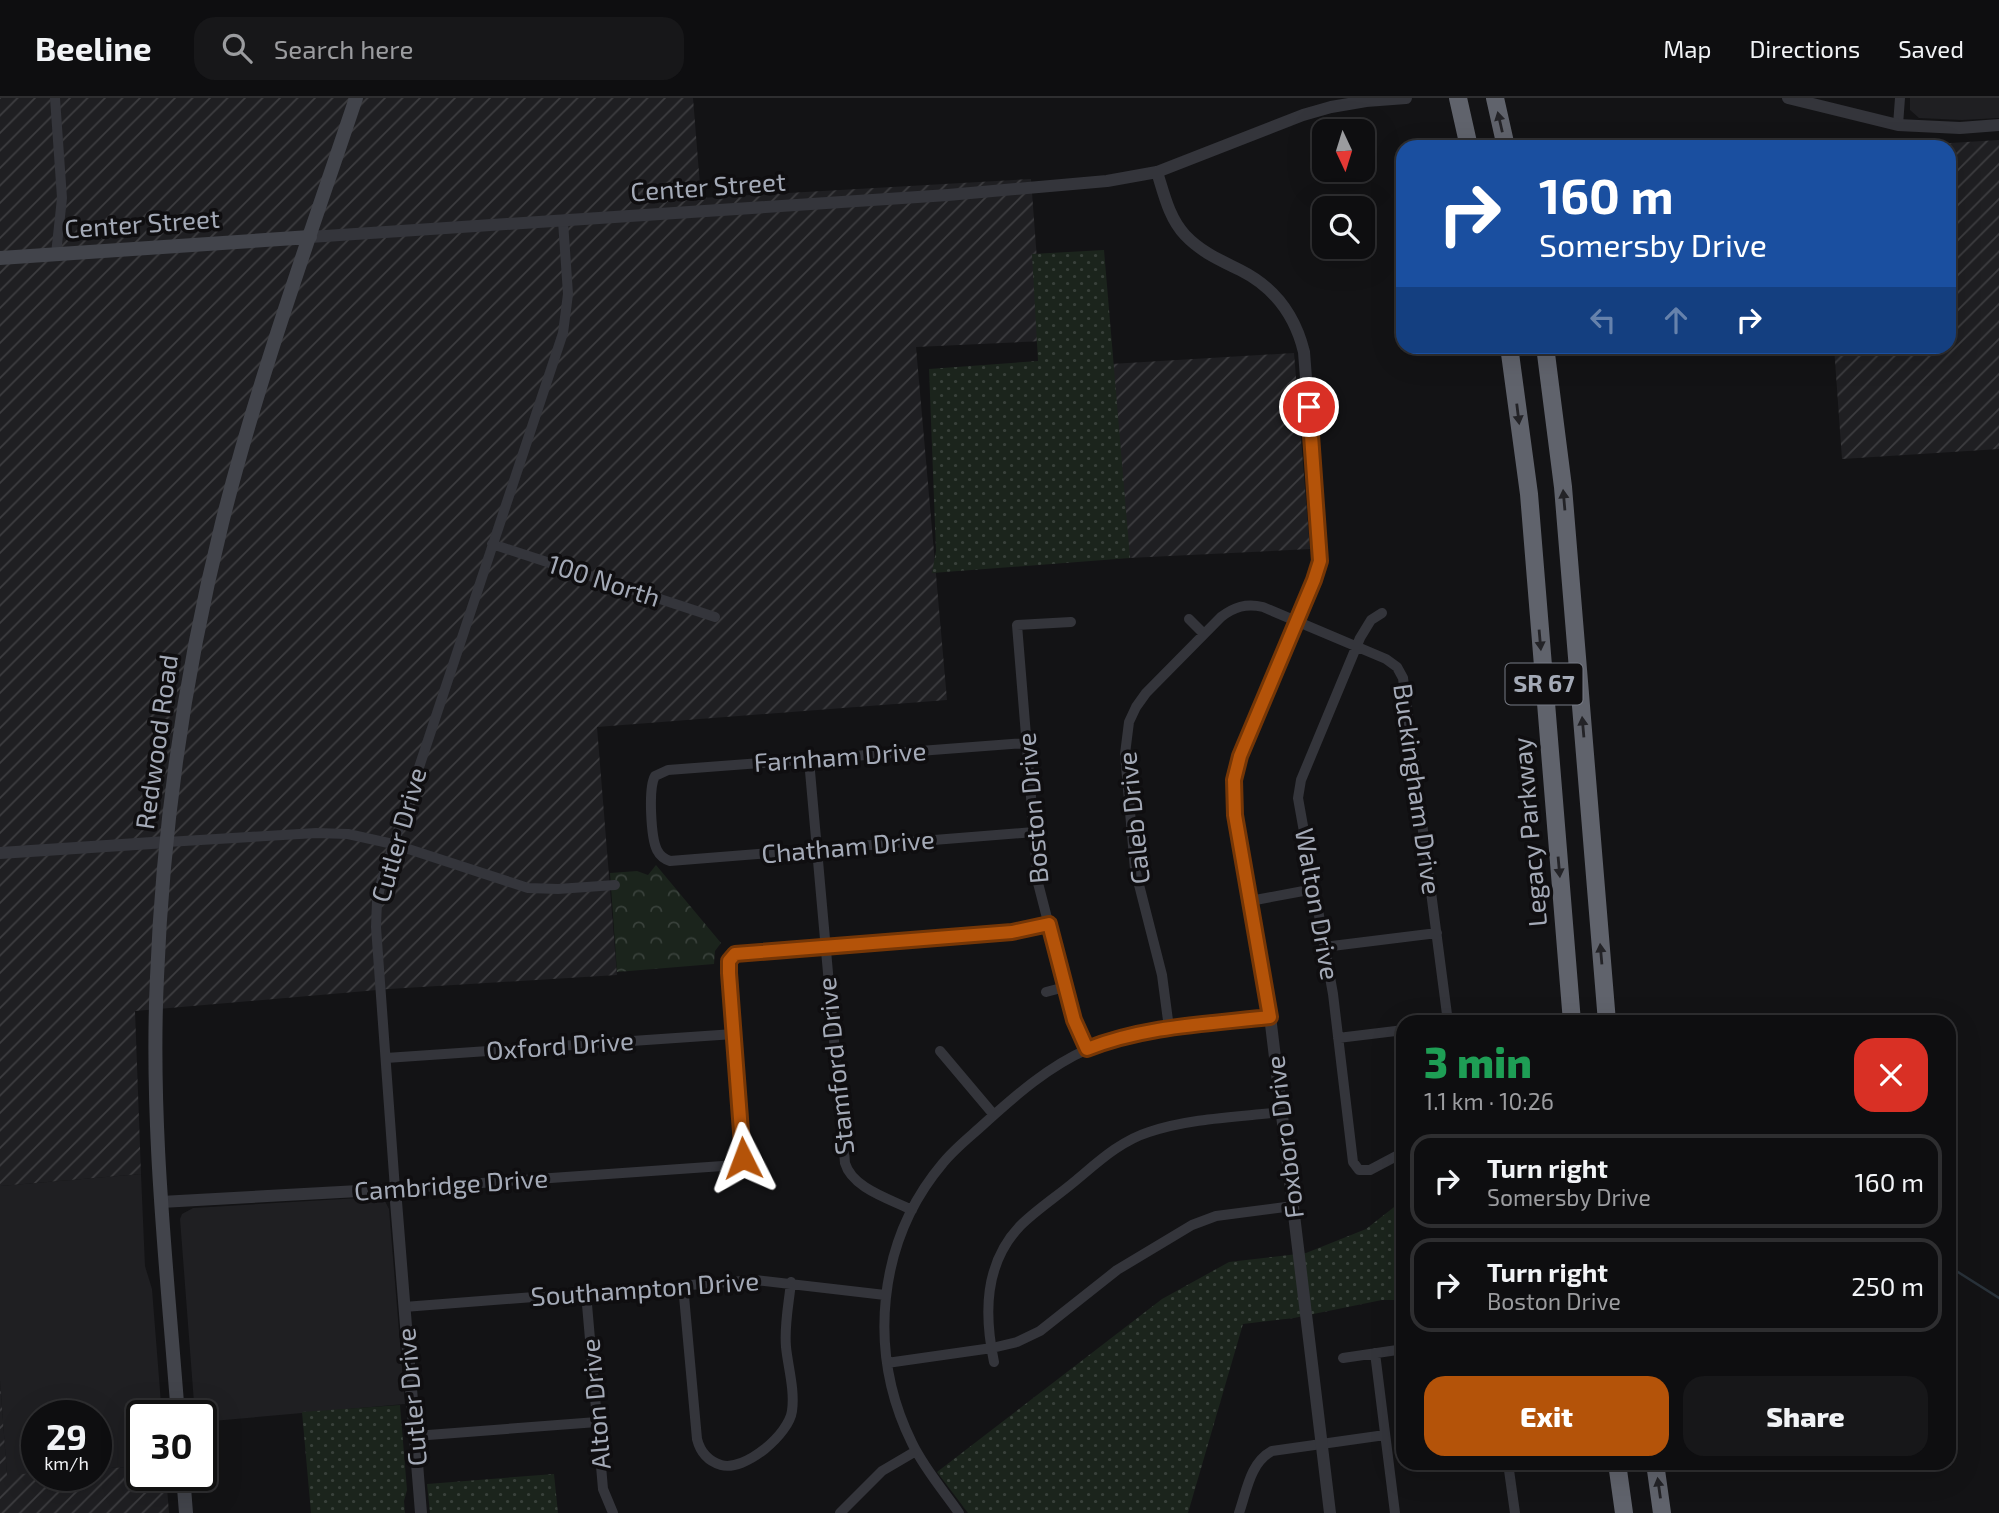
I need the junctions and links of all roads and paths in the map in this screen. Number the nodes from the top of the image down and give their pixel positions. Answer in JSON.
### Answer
{"nodes":[{"id":1,"x":55,"y":98,"type":"edge"},
{"id":2,"x":356,"y":98,"type":"edge"},
{"id":3,"x":1406,"y":98,"type":"edge"},
{"id":4,"x":1458,"y":98,"type":"edge"},
{"id":5,"x":1495,"y":98,"type":"edge"},
{"id":6,"x":1788,"y":98,"type":"edge"},
{"id":7,"x":1900,"y":98,"type":"edge"},
{"id":8,"x":1898,"y":125,"type":"junction"},
{"id":9,"x":1999,"y":125,"type":"edge"},
{"id":10,"x":1467,"y":140,"type":"edge"},
{"id":11,"x":1504,"y":140,"type":"edge"},
{"id":12,"x":1157,"y":172,"type":"junction"},
{"id":13,"x":563,"y":221,"type":"junction"},
{"id":14,"x":310,"y":237,"type":"junction"},
{"id":15,"x":55,"y":254,"type":"junction"},
{"id":16,"x":0,"y":258,"type":"edge"},
{"id":17,"x":1510,"y":354,"type":"edge"},
{"id":18,"x":1546,"y":354,"type":"edge"},
{"id":19,"x":492,"y":544,"type":"junction"},
{"id":20,"x":1382,"y":613,"type":"dead end"},
{"id":21,"x":715,"y":617,"type":"dead end"},
{"id":22,"x":1189,"y":620,"type":"dead end"},
{"id":23,"x":1297,"y":621,"type":"junction"},
{"id":24,"x":1071,"y":622,"type":"dead end"},
{"id":25,"x":1204,"y":634,"type":"junction"},
{"id":26,"x":1357,"y":647,"type":"junction"},
{"id":27,"x":1026,"y":743,"type":"junction"},
{"id":28,"x":809,"y":760,"type":"junction"},
{"id":29,"x":1034,"y":832,"type":"junction"},
{"id":30,"x":167,"y":842,"type":"junction"},
{"id":31,"x":393,"y":844,"type":"junction"},
{"id":32,"x":816,"y":849,"type":"junction"},
{"id":33,"x":0,"y":853,"type":"edge"},
{"id":34,"x":662,"y":857,"type":"joint"},
{"id":35,"x":615,"y":885,"type":"dead end"},
{"id":36,"x":1314,"y":889,"type":"junction"},
{"id":37,"x":1250,"y":901,"type":"junction"},
{"id":38,"x":1049,"y":924,"type":"junction"},
{"id":39,"x":1437,"y":933,"type":"junction"},
{"id":40,"x":824,"y":946,"type":"junction"},
{"id":41,"x":1324,"y":947,"type":"junction"},
{"id":42,"x":1065,"y":987,"type":"junction"},
{"id":43,"x":1046,"y":992,"type":"dead end"},
{"id":44,"x":1447,"y":1015,"type":"edge"},
{"id":45,"x":1571,"y":1015,"type":"edge"},
{"id":46,"x":1606,"y":1015,"type":"edge"},
{"id":47,"x":1270,"y":1017,"type":"junction"},
{"id":48,"x":1169,"y":1028,"type":"junction"},
{"id":49,"x":1396,"y":1031,"type":"edge"},
{"id":50,"x":734,"y":1034,"type":"junction"},
{"id":51,"x":1338,"y":1038,"type":"junction"},
{"id":52,"x":1087,"y":1049,"type":"junction"},
{"id":53,"x":940,"y":1051,"type":"dead end"},
{"id":54,"x":386,"y":1058,"type":"junction"},
{"id":55,"x":1282,"y":1112,"type":"junction"},
{"id":56,"x":994,"y":1115,"type":"junction"},
{"id":57,"x":1396,"y":1156,"type":"edge"},
{"id":58,"x":395,"y":1189,"type":"junction"},
{"id":59,"x":161,"y":1202,"type":"junction"},
{"id":60,"x":1293,"y":1206,"type":"junction"},
{"id":61,"x":912,"y":1210,"type":"junction"},
{"id":62,"x":791,"y":1282,"type":"junction"},
{"id":63,"x":683,"y":1285,"type":"junction"},
{"id":64,"x":586,"y":1293,"type":"junction"},
{"id":65,"x":886,"y":1295,"type":"junction"},
{"id":66,"x":404,"y":1307,"type":"junction"},
{"id":67,"x":992,"y":1348,"type":"junction"},
{"id":68,"x":1396,"y":1350,"type":"edge"},
{"id":69,"x":1375,"y":1353,"type":"junction"},
{"id":70,"x":1343,"y":1358,"type":"dead end"},
{"id":71,"x":994,"y":1362,"type":"dead end"},
{"id":72,"x":887,"y":1363,"type":"junction"},
{"id":73,"x":177,"y":1400,"type":"edge"},
{"id":74,"x":597,"y":1422,"type":"junction"},
{"id":75,"x":1385,"y":1435,"type":"junction"},
{"id":76,"x":415,"y":1436,"type":"junction"},
{"id":77,"x":1321,"y":1444,"type":"junction"},
{"id":78,"x":916,"y":1451,"type":"junction"},
{"id":79,"x":1509,"y":1470,"type":"edge"},
{"id":80,"x":1618,"y":1470,"type":"edge"},
{"id":81,"x":1656,"y":1470,"type":"edge"},
{"id":82,"x":185,"y":1491,"type":"edge"},
{"id":83,"x":187,"y":1513,"type":"edge"},
{"id":84,"x":421,"y":1513,"type":"edge"},
{"id":85,"x":613,"y":1513,"type":"edge"},
{"id":86,"x":840,"y":1513,"type":"edge"},
{"id":87,"x":959,"y":1513,"type":"edge"},
{"id":88,"x":1240,"y":1513,"type":"edge"},
{"id":89,"x":1330,"y":1513,"type":"edge"},
{"id":90,"x":1395,"y":1513,"type":"edge"},
{"id":91,"x":1515,"y":1513,"type":"edge"},
{"id":92,"x":1624,"y":1513,"type":"edge"},
{"id":93,"x":1662,"y":1513,"type":"edge"}],
"edges":[{"from":1,"to":15,"type":"street"},
{"from":2,"to":14,"type":"main road","name":"Redwood Road"},
{"from":3,"to":12,"type":"street","name":"Center Street"},
{"from":4,"to":10,"type":"highway"},
{"from":11,"to":5,"type":"highway","one_way":true},
{"from":6,"to":8,"type":"street"},
{"from":7,"to":8,"type":"street"},
{"from":8,"to":9,"type":"street"},
{"from":12,"to":13,"type":"street","name":"Center Street"},
{"from":12,"to":23,"type":"street","name":"Foxboro Drive"},
{"from":13,"to":14,"type":"street","name":"Center Street"},
{"from":13,"to":19,"type":"street","name":"Cutler Drive"},
{"from":14,"to":15,"type":"main road","name":"Center Street"},
{"from":14,"to":30,"type":"main road","name":"Redwood Road"},
{"from":15,"to":16,"type":"main road","name":"Center Street"},
{"from":17,"to":45,"type":"highway","name":"Legacy Parkway","number":"SR 67","one_way":true},
{"from":46,"to":18,"type":"highway","number":"SR 67","one_way":true},
{"from":19,"to":21,"type":"street","name":"100 North"},
{"from":19,"to":31,"type":"street","name":"Cutler Drive"},
{"from":20,"to":26,"type":"street","name":"Walton Drive"},
{"from":22,"to":25,"type":"street"},
{"from":23,"to":25,"type":"street","name":"Caleb Drive"},
{"from":23,"to":26,"type":"street","name":"Buckingham Drive"},
{"from":23,"to":37,"type":"street","name":"Foxboro Drive"},
{"from":24,"to":27,"type":"street","name":"Boston Drive"},
{"from":25,"to":48,"type":"street","name":"Caleb Drive"},
{"from":26,"to":36,"type":"street","name":"Walton Drive"},
{"from":26,"to":39,"type":"street","name":"Buckingham Drive"},
{"from":27,"to":28,"type":"street","name":"Farnham Drive"},
{"from":27,"to":29,"type":"street","name":"Boston Drive"},
{"from":28,"to":32,"type":"street","name":"Stamford Drive"},
{"from":28,"to":34,"type":"street","name":"Farnham Drive"},
{"from":29,"to":32,"type":"street","name":"Chatham Drive"},
{"from":29,"to":38,"type":"street","name":"Boston Drive"},
{"from":30,"to":31,"type":"street"},
{"from":30,"to":33,"type":"street"},
{"from":30,"to":59,"type":"main road","name":"Redwood Road"},
{"from":31,"to":35,"type":"street"},
{"from":31,"to":54,"type":"street","name":"Cutler Drive"},
{"from":32,"to":34,"type":"street","name":"Chatham Drive"},
{"from":32,"to":40,"type":"street","name":"Stamford Drive"},
{"from":36,"to":37,"type":"street"},
{"from":36,"to":41,"type":"street","name":"Walton Drive"},
{"from":37,"to":47,"type":"street","name":"Foxboro Drive"},
{"from":38,"to":40,"type":"street"},
{"from":38,"to":42,"type":"street","name":"Boston Drive"},
{"from":39,"to":41,"type":"street"},
{"from":39,"to":44,"type":"street","name":"Buckingham Drive"},
{"from":40,"to":50,"type":"street"},
{"from":40,"to":61,"type":"street","name":"Stamford Drive"},
{"from":41,"to":51,"type":"street","name":"Walton Drive"},
{"from":42,"to":43,"type":"street"},
{"from":42,"to":52,"type":"street","name":"Boston Drive"},
{"from":47,"to":48,"type":"street"},
{"from":47,"to":55,"type":"street","name":"Foxboro Drive"},
{"from":48,"to":52,"type":"street"},
{"from":49,"to":51,"type":"street"},
{"from":50,"to":54,"type":"street","name":"Oxford Drive"},
{"from":50,"to":58,"type":"street","name":"Cambridge Drive"},
{"from":51,"to":57,"type":"street","name":"Walton Drive"},
{"from":52,"to":56,"type":"street"},
{"from":53,"to":56,"type":"street"},
{"from":54,"to":58,"type":"street","name":"Cutler Drive"},
{"from":55,"to":60,"type":"street","name":"Foxboro Drive"},
{"from":55,"to":67,"type":"street"},
{"from":56,"to":61,"type":"street"},
{"from":58,"to":59,"type":"street","name":"Cambridge Drive"},
{"from":58,"to":66,"type":"street","name":"Cutler Drive"},
{"from":59,"to":73,"type":"main road","name":"Redwood Road"},
{"from":60,"to":67,"type":"street"},
{"from":60,"to":77,"type":"street","name":"Foxboro Drive"},
{"from":61,"to":65,"type":"street"},
{"from":62,"to":63,"type":"street","name":"Southampton Drive"},
{"from":62,"to":63,"type":"street"},
{"from":62,"to":65,"type":"street","name":"Southampton Drive"},
{"from":63,"to":64,"type":"street","name":"Southampton Drive"},
{"from":64,"to":66,"type":"street","name":"Southampton Drive"},
{"from":64,"to":74,"type":"street","name":"Alton Drive"},
{"from":65,"to":72,"type":"street"},
{"from":66,"to":76,"type":"street","name":"Cutler Drive"},
{"from":67,"to":71,"type":"street"},
{"from":67,"to":72,"type":"street"},
{"from":68,"to":69,"type":"street"},
{"from":69,"to":70,"type":"street"},
{"from":69,"to":75,"type":"street"},
{"from":72,"to":78,"type":"street"},
{"from":74,"to":76,"type":"street"},
{"from":74,"to":85,"type":"street","name":"Alton Drive"},
{"from":75,"to":77,"type":"street"},
{"from":75,"to":90,"type":"street"},
{"from":76,"to":84,"type":"street","name":"Cutler Drive"},
{"from":77,"to":88,"type":"street"},
{"from":77,"to":89,"type":"street","name":"Foxboro Drive"},
{"from":78,"to":86,"type":"street"},
{"from":78,"to":87,"type":"street"},
{"from":79,"to":91,"type":"street"},
{"from":80,"to":92,"type":"highway"},
{"from":93,"to":81,"type":"highway","one_way":true},
{"from":82,"to":83,"type":"main road"}]}
